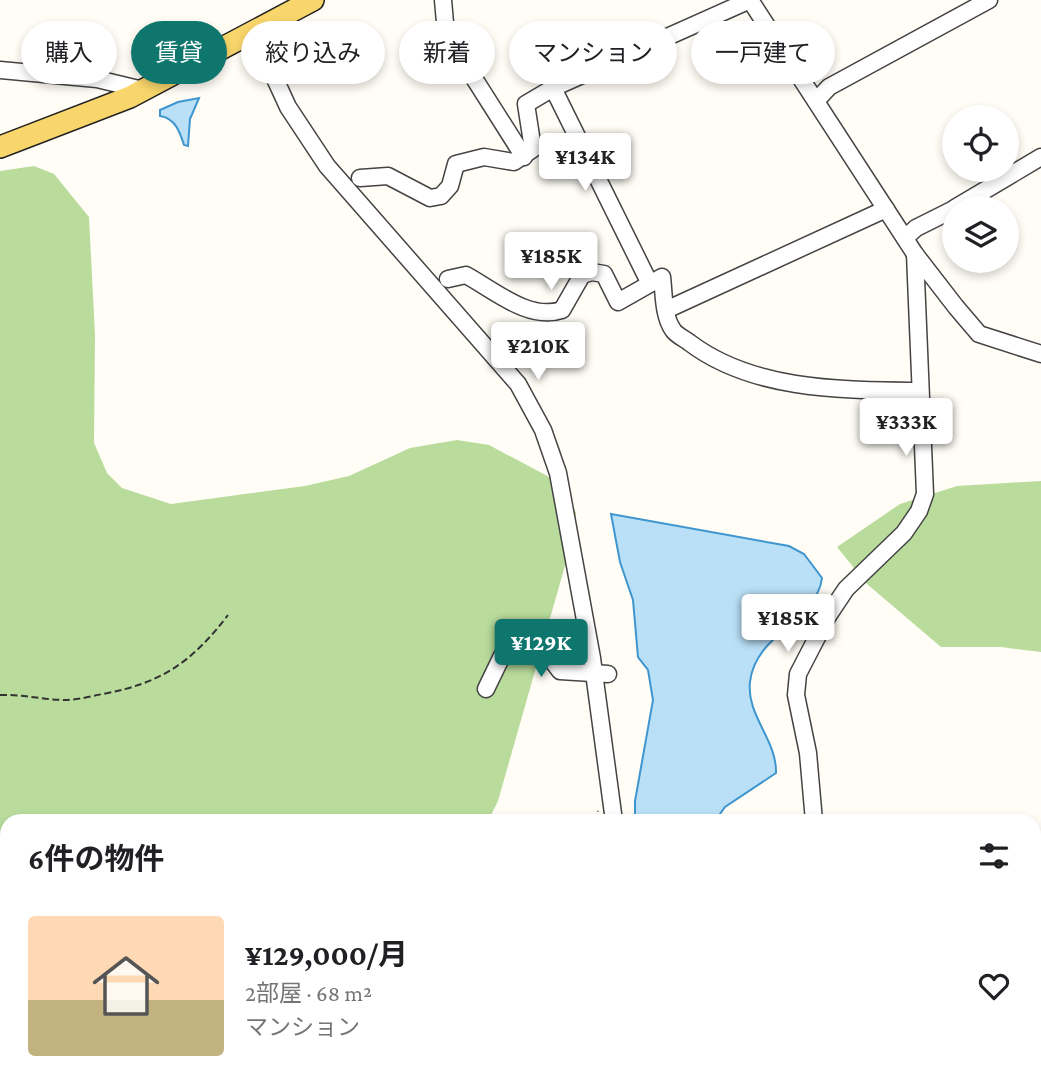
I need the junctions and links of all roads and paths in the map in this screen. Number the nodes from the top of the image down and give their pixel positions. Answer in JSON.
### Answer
{"nodes":[{"id":1,"x":313,"y":0,"type":"edge"},
{"id":2,"x":443,"y":0,"type":"edge"},
{"id":3,"x":750,"y":0,"type":"edge"},
{"id":4,"x":989,"y":0,"type":"edge"},
{"id":5,"x":275,"y":21,"type":"edge"},
{"id":6,"x":241,"y":40,"type":"edge"},
{"id":7,"x":0,"y":70,"type":"edge"},
{"id":8,"x":277,"y":84,"type":"edge"},
{"id":9,"x":553,"y":88,"type":"junction"},
{"id":10,"x":143,"y":90,"type":"junction"},
{"id":11,"x":816,"y":101,"type":"junction"},
{"id":12,"x":0,"y":147,"type":"edge"},
{"id":13,"x":524,"y":157,"type":"junction"},
{"id":14,"x":1041,"y":157,"type":"edge"},
{"id":15,"x":360,"y":178,"type":"dead end"},
{"id":16,"x":976,"y":196,"type":"edge"},
{"id":17,"x":886,"y":209,"type":"junction"},
{"id":18,"x":942,"y":215,"type":"edge"},
{"id":19,"x":905,"y":239,"type":"junction"},
{"id":20,"x":915,"y":254,"type":"junction"},
{"id":21,"x":448,"y":279,"type":"dead end"},
{"id":22,"x":649,"y":282,"type":"junction"},
{"id":23,"x":666,"y":310,"type":"junction"},
{"id":24,"x":1041,"y":354,"type":"edge"},
{"id":25,"x":919,"y":391,"type":"junction"},
{"id":26,"x":228,"y":615,"type":"dead end"},
{"id":27,"x":601,"y":674,"type":"junction"},
{"id":28,"x":486,"y":690,"type":"dead end"},
{"id":29,"x":0,"y":695,"type":"edge"},
{"id":30,"x":613,"y":814,"type":"edge"},
{"id":31,"x":813,"y":814,"type":"edge"}],
"edges":[{"from":1,"to":5,"type":"main road"},
{"from":2,"to":13,"type":"street"},
{"from":3,"to":9,"type":"street"},
{"from":3,"to":11,"type":"street"},
{"from":4,"to":11,"type":"street"},
{"from":6,"to":10,"type":"main road"},
{"from":7,"to":10,"type":"street"},
{"from":8,"to":27,"type":"street"},
{"from":9,"to":13,"type":"street"},
{"from":9,"to":22,"type":"street"},
{"from":10,"to":12,"type":"main road"},
{"from":11,"to":17,"type":"street"},
{"from":13,"to":15,"type":"street"},
{"from":14,"to":16,"type":"street"},
{"from":17,"to":19,"type":"street"},
{"from":17,"to":23,"type":"street"},
{"from":18,"to":19,"type":"street"},
{"from":19,"to":20,"type":"street"},
{"from":20,"to":24,"type":"street"},
{"from":20,"to":25,"type":"street"},
{"from":21,"to":22,"type":"street"},
{"from":22,"to":23,"type":"street"},
{"from":23,"to":25,"type":"street"},
{"from":25,"to":31,"type":"street"},
{"from":26,"to":29,"type":"path"},
{"from":27,"to":28,"type":"street"},
{"from":27,"to":30,"type":"street"}]}
